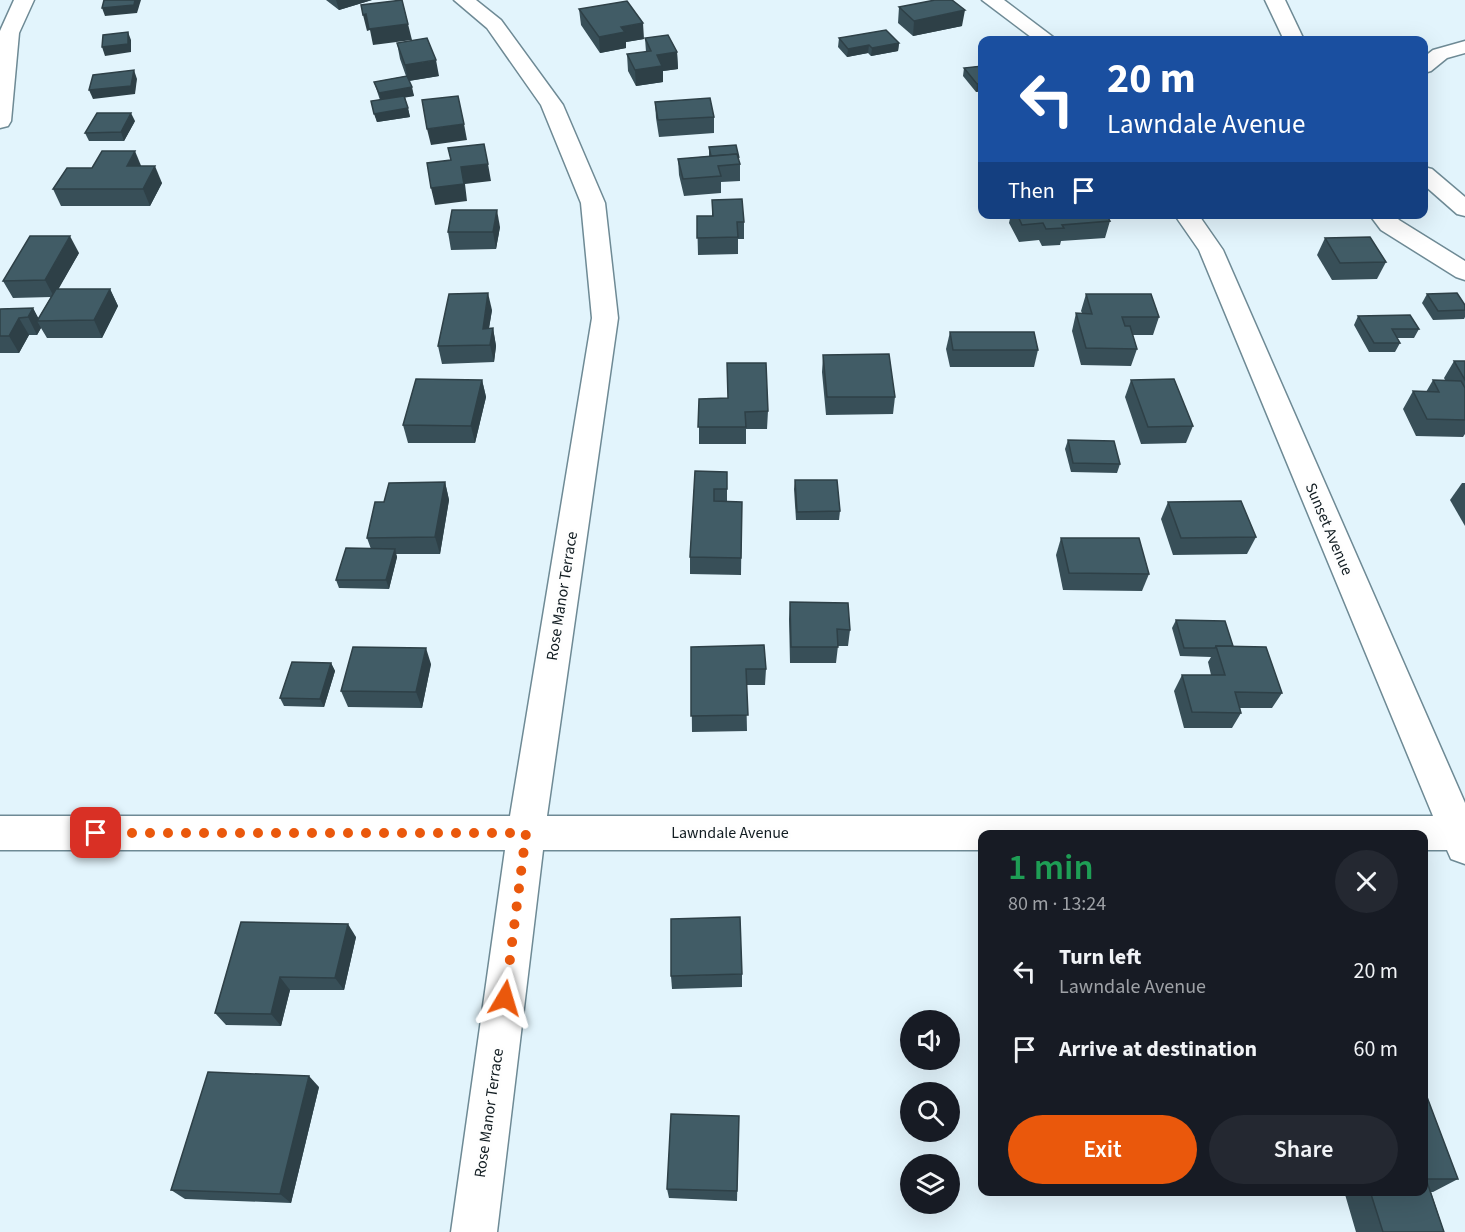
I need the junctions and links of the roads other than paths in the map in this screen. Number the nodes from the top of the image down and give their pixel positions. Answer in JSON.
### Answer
{"nodes":[{"id":1,"x":24,"y":0,"type":"edge"},
{"id":2,"x":464,"y":0,"type":"edge"},
{"id":3,"x":992,"y":0,"type":"edge"},
{"id":4,"x":1275,"y":0,"type":"edge"},
{"id":5,"x":1042,"y":36,"type":"edge"},
{"id":6,"x":1292,"y":36,"type":"edge"},
{"id":7,"x":1465,"y":47,"type":"edge"},
{"id":8,"x":1428,"y":64,"type":"edge"},
{"id":9,"x":0,"y":122,"type":"edge"},
{"id":10,"x":1428,"y":177,"type":"edge"},
{"id":11,"x":1465,"y":209,"type":"edge"},
{"id":12,"x":1189,"y":219,"type":"edge"},
{"id":13,"x":1386,"y":219,"type":"edge"},
{"id":14,"x":1465,"y":272,"type":"edge"},
{"id":15,"x":0,"y":833,"type":"edge"},
{"id":16,"x":526,"y":833,"type":"junction"},
{"id":17,"x":978,"y":836,"type":"edge"},
{"id":18,"x":1428,"y":840,"type":"edge"},
{"id":19,"x":1462,"y":840,"type":"edge"},
{"id":20,"x":474,"y":1232,"type":"edge"}],
"edges":[{"from":1,"to":9,"type":"main road"},
{"from":2,"to":16,"type":"main road","name":"Rose Manor Terrace"},
{"from":3,"to":5,"type":"main road"},
{"from":4,"to":6,"type":"main road"},
{"from":7,"to":8,"type":"main road"},
{"from":10,"to":11,"type":"main road"},
{"from":12,"to":19,"type":"main road","name":"Sunset Avenue"},
{"from":13,"to":14,"type":"main road"},
{"from":15,"to":16,"type":"main road","name":"Lawndale Avenue"},
{"from":16,"to":17,"type":"main road","name":"Lawndale Avenue"},
{"from":16,"to":20,"type":"main road","name":"Rose Manor Terrace"},
{"from":18,"to":19,"type":"main road","name":"Lawndale Avenue"}]}
